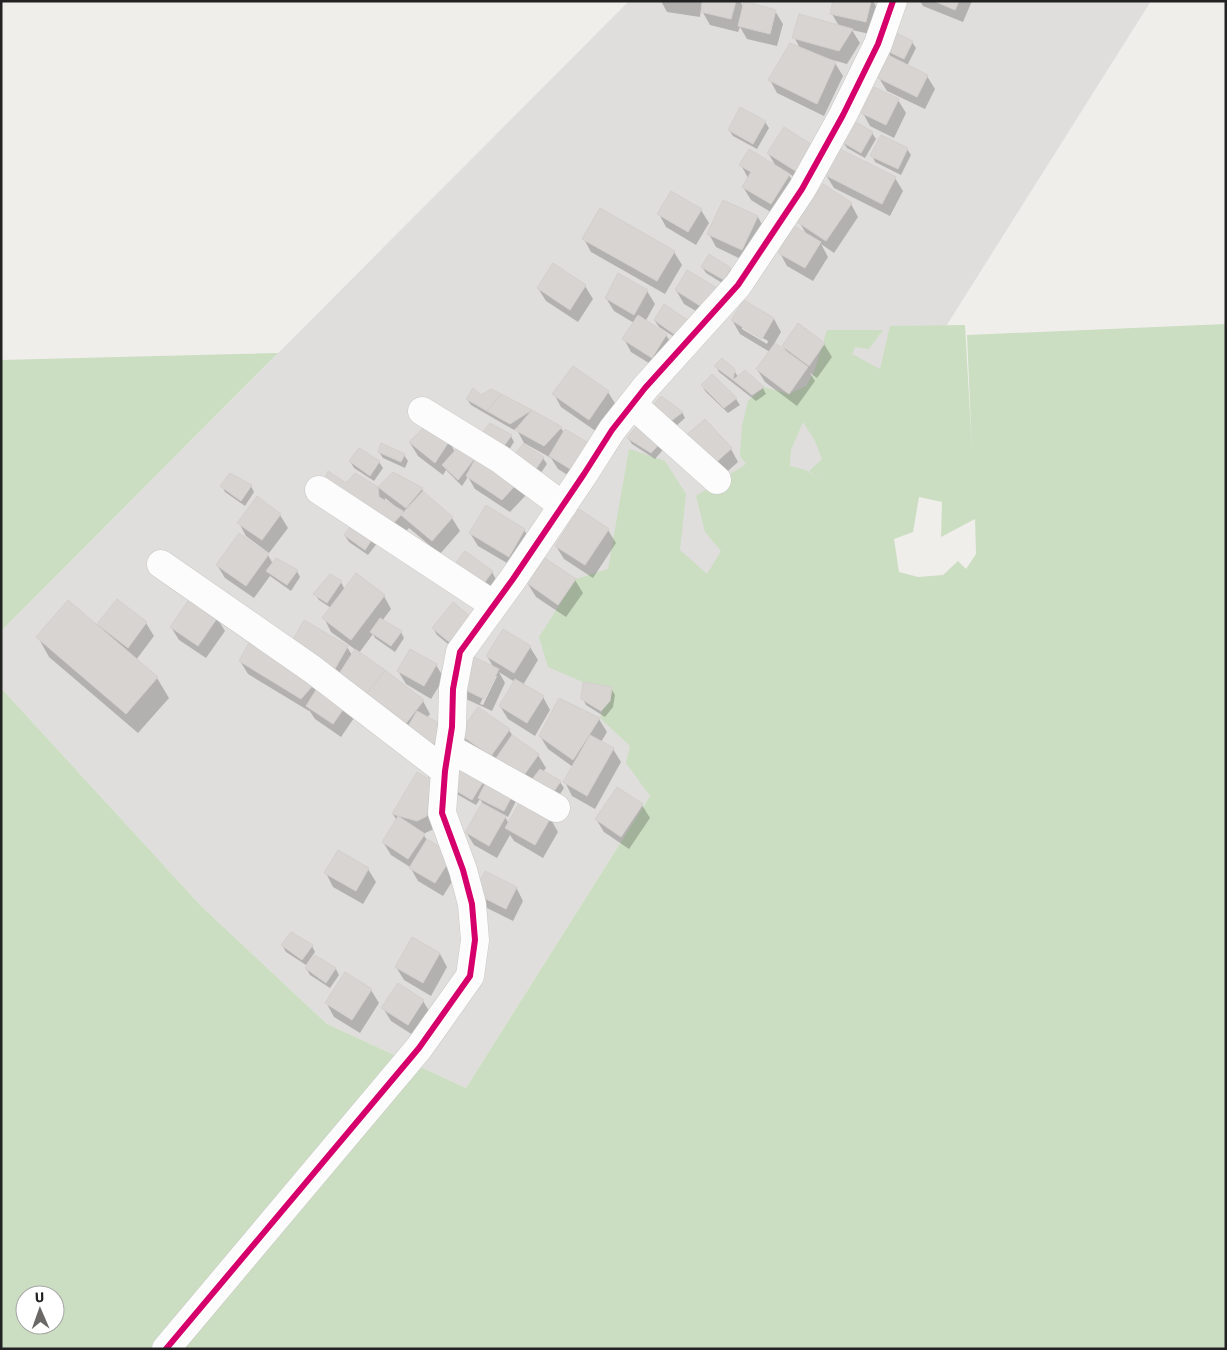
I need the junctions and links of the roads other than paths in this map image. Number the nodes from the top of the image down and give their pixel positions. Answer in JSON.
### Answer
{"nodes":[{"id":1,"x":893,"y":1,"type":"edge"},
{"id":2,"x":632,"y":404,"type":"junction"},
{"id":3,"x":422,"y":411,"type":"dead end"},
{"id":4,"x":717,"y":480,"type":"dead end"},
{"id":5,"x":319,"y":490,"type":"dead end"},
{"id":6,"x":563,"y":506,"type":"junction"},
{"id":7,"x":161,"y":564,"type":"dead end"},
{"id":8,"x":494,"y":604,"type":"junction"},
{"id":9,"x":447,"y":760,"type":"junction"},
{"id":10,"x":556,"y":808,"type":"dead end"},
{"id":11,"x":166,"y":1349,"type":"edge"}],
"edges":[{"from":1,"to":2,"type":"street"},
{"from":2,"to":4,"type":"street"},
{"from":2,"to":6,"type":"street"},
{"from":3,"to":6,"type":"street"},
{"from":5,"to":8,"type":"street"},
{"from":6,"to":8,"type":"street"},
{"from":7,"to":9,"type":"street"},
{"from":8,"to":9,"type":"street"},
{"from":9,"to":10,"type":"street"},
{"from":9,"to":11,"type":"street"}]}
